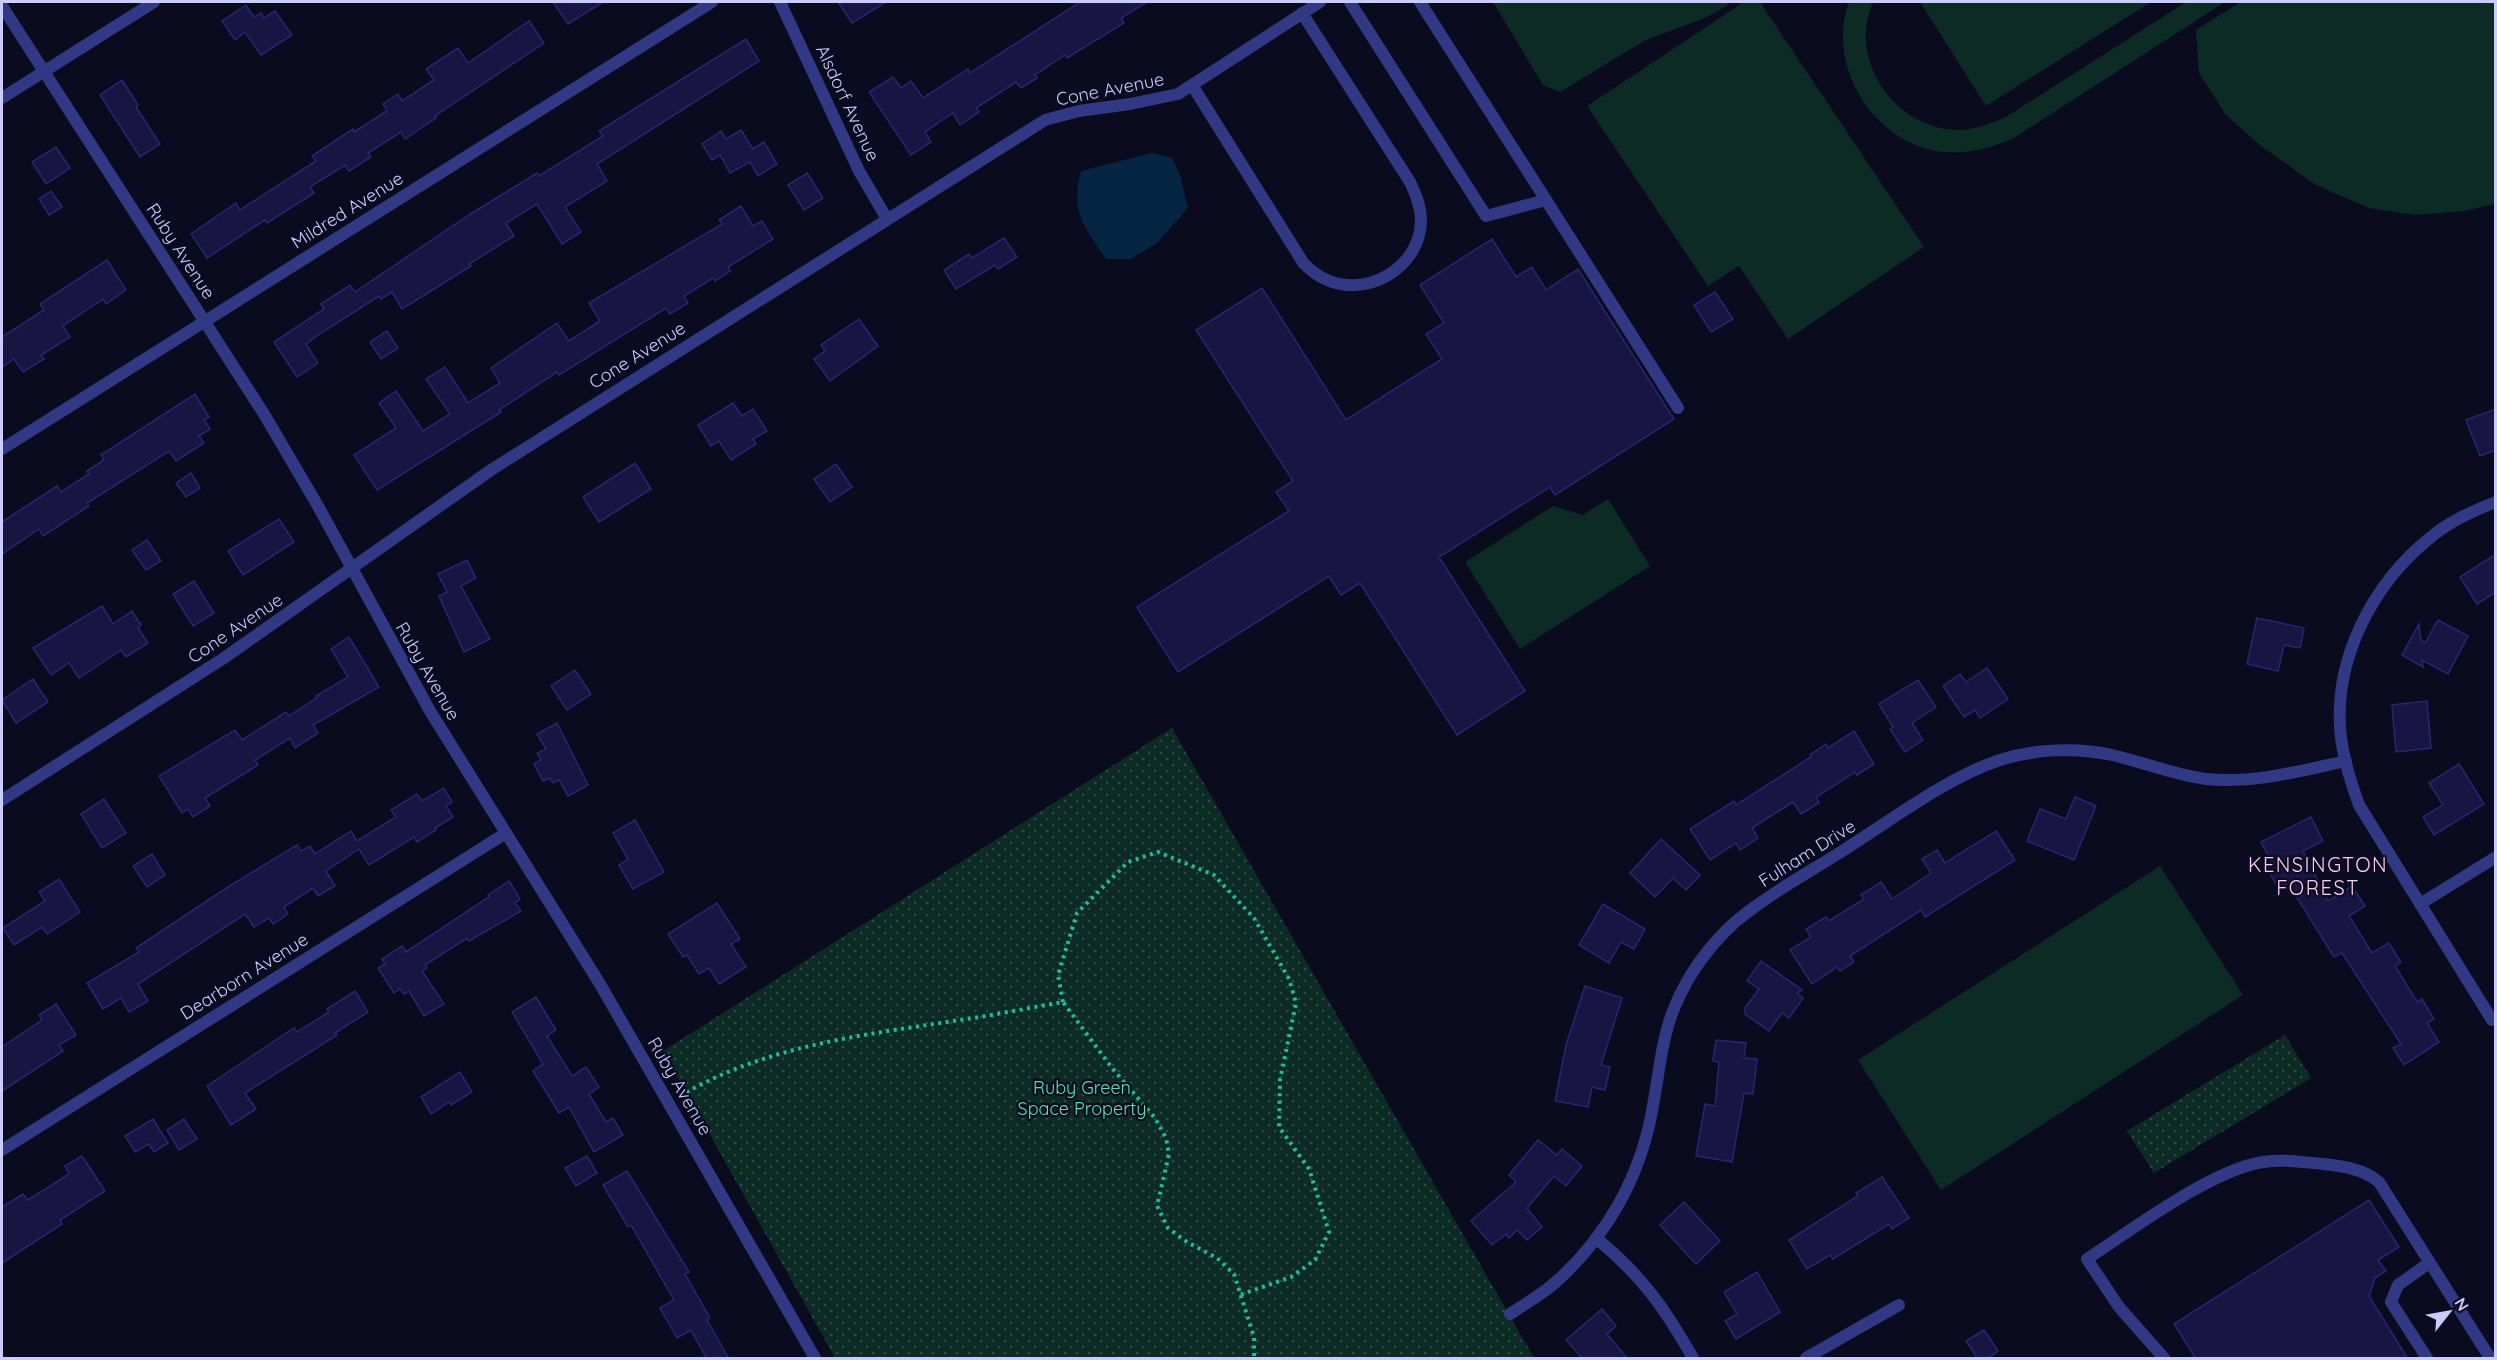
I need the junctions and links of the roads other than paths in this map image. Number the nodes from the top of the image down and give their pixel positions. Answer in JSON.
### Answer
{"nodes":[{"id":1,"x":154,"y":2,"type":"edge"},
{"id":2,"x":712,"y":2,"type":"edge"},
{"id":3,"x":780,"y":2,"type":"edge"},
{"id":4,"x":1320,"y":2,"type":"edge"},
{"id":5,"x":1350,"y":2,"type":"edge"},
{"id":6,"x":1420,"y":2,"type":"edge"},
{"id":7,"x":2,"y":6,"type":"edge"},
{"id":8,"x":1302,"y":13,"type":"junction"},
{"id":9,"x":43,"y":71,"type":"junction"},
{"id":10,"x":1192,"y":86,"type":"junction"},
{"id":11,"x":2,"y":98,"type":"edge"},
{"id":12,"x":1546,"y":200,"type":"junction"},
{"id":13,"x":887,"y":219,"type":"junction"},
{"id":14,"x":204,"y":321,"type":"junction"},
{"id":15,"x":1678,"y":408,"type":"dead end"},
{"id":16,"x":2,"y":449,"type":"edge"},
{"id":17,"x":2496,"y":502,"type":"edge"},
{"id":18,"x":352,"y":570,"type":"junction"},
{"id":19,"x":2346,"y":761,"type":"junction"},
{"id":20,"x":2,"y":800,"type":"edge"},
{"id":21,"x":506,"y":833,"type":"junction"},
{"id":22,"x":2496,"y":856,"type":"edge"},
{"id":23,"x":2420,"y":904,"type":"junction"},
{"id":24,"x":2492,"y":1020,"type":"dead end"},
{"id":25,"x":2,"y":1150,"type":"edge"},
{"id":26,"x":1596,"y":1238,"type":"junction"},
{"id":27,"x":2429,"y":1263,"type":"junction"},
{"id":28,"x":1899,"y":1305,"type":"dead end"},
{"id":29,"x":1510,"y":1314,"type":"dead end"},
{"id":30,"x":815,"y":1359,"type":"edge"},
{"id":31,"x":1693,"y":1359,"type":"edge"},
{"id":32,"x":1806,"y":1359,"type":"edge"},
{"id":33,"x":2164,"y":1359,"type":"edge"},
{"id":34,"x":2427,"y":1359,"type":"edge"},
{"id":35,"x":2490,"y":1359,"type":"edge"}],
"edges":[{"from":1,"to":9,"type":"street"},
{"from":2,"to":14,"type":"street","name":"Mildred Avenue"},
{"from":3,"to":13,"type":"street","name":"Alsdorf Avenue"},
{"from":4,"to":8,"type":"street","name":"Cone Avenue"},
{"from":5,"to":12,"type":"street"},
{"from":6,"to":12,"type":"street"},
{"from":7,"to":9,"type":"street","name":"Ruby Avenue"},
{"from":8,"to":10,"type":"street","name":"Cone Avenue"},
{"from":8,"to":10,"type":"street"},
{"from":9,"to":11,"type":"street"},
{"from":9,"to":14,"type":"street","name":"Ruby Avenue"},
{"from":10,"to":13,"type":"street","name":"Cone Avenue"},
{"from":12,"to":15,"type":"street"},
{"from":13,"to":18,"type":"street","name":"Cone Avenue"},
{"from":14,"to":16,"type":"street","name":"Mildred Avenue"},
{"from":14,"to":18,"type":"street","name":"Ruby Avenue"},
{"from":17,"to":19,"type":"street"},
{"from":18,"to":20,"type":"street","name":"Cone Avenue"},
{"from":18,"to":21,"type":"street","name":"Ruby Avenue"},
{"from":19,"to":23,"type":"street"},
{"from":19,"to":26,"type":"street","name":"Fulham Drive"},
{"from":21,"to":25,"type":"street","name":"Dearborn Avenue"},
{"from":21,"to":30,"type":"street","name":"Ruby Avenue"},
{"from":22,"to":23,"type":"street"},
{"from":23,"to":24,"type":"street"},
{"from":26,"to":29,"type":"street","name":"Fulham Drive"},
{"from":26,"to":31,"type":"street"},
{"from":27,"to":33,"type":"street"},
{"from":27,"to":34,"type":"street"},
{"from":27,"to":35,"type":"street"},
{"from":28,"to":32,"type":"street"}]}
